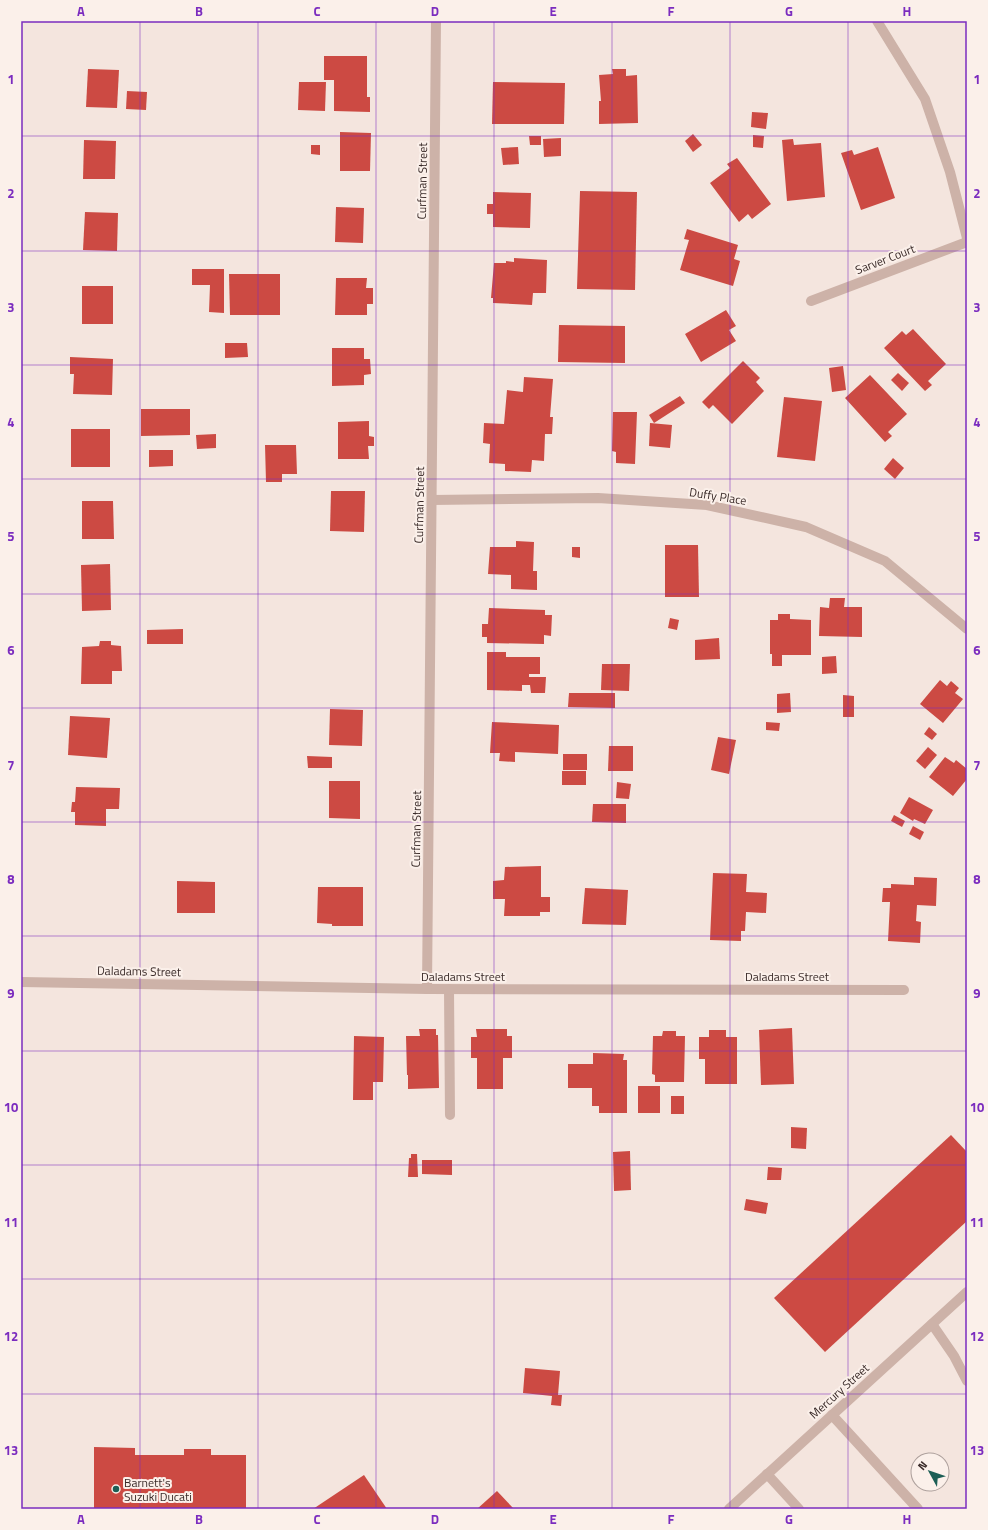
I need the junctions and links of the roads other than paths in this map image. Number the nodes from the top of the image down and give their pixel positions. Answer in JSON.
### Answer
{"nodes":[{"id":1,"x":436,"y":21,"type":"edge"},
{"id":2,"x":876,"y":21,"type":"edge"},
{"id":3,"x":967,"y":238,"type":"edge"},
{"id":4,"x":967,"y":242,"type":"edge"},
{"id":5,"x":811,"y":301,"type":"dead end"},
{"id":6,"x":432,"y":500,"type":"junction"},
{"id":7,"x":967,"y":629,"type":"edge"},
{"id":8,"x":21,"y":982,"type":"edge"},
{"id":9,"x":427,"y":989,"type":"junction"},
{"id":10,"x":449,"y":989,"type":"junction"},
{"id":11,"x":904,"y":990,"type":"dead end"},
{"id":12,"x":450,"y":1115,"type":"dead end"},
{"id":13,"x":967,"y":1292,"type":"edge"},
{"id":14,"x":932,"y":1324,"type":"junction"},
{"id":15,"x":967,"y":1381,"type":"edge"},
{"id":16,"x":832,"y":1415,"type":"junction"},
{"id":17,"x":767,"y":1474,"type":"junction"},
{"id":18,"x":729,"y":1509,"type":"edge"},
{"id":19,"x":799,"y":1509,"type":"edge"},
{"id":20,"x":918,"y":1509,"type":"edge"}],
"edges":[{"from":1,"to":6,"type":"street","name":"Curfman Street"},
{"from":2,"to":3,"type":"street"},
{"from":4,"to":5,"type":"street","name":"Sarver Court"},
{"from":6,"to":7,"type":"street","name":"Duffy Place"},
{"from":6,"to":9,"type":"street","name":"Curfman Street"},
{"from":8,"to":9,"type":"street","name":"Daladams Street"},
{"from":9,"to":10,"type":"street","name":"Daladams Street"},
{"from":10,"to":11,"type":"street","name":"Daladams Street"},
{"from":10,"to":12,"type":"street"},
{"from":13,"to":14,"type":"street","name":"Mercury Street"},
{"from":14,"to":15,"type":"street"},
{"from":14,"to":16,"type":"street","name":"Mercury Street"},
{"from":16,"to":17,"type":"street","name":"Mercury Street"},
{"from":16,"to":20,"type":"street"},
{"from":17,"to":18,"type":"street","name":"Mercury Street"},
{"from":17,"to":19,"type":"street"}]}
